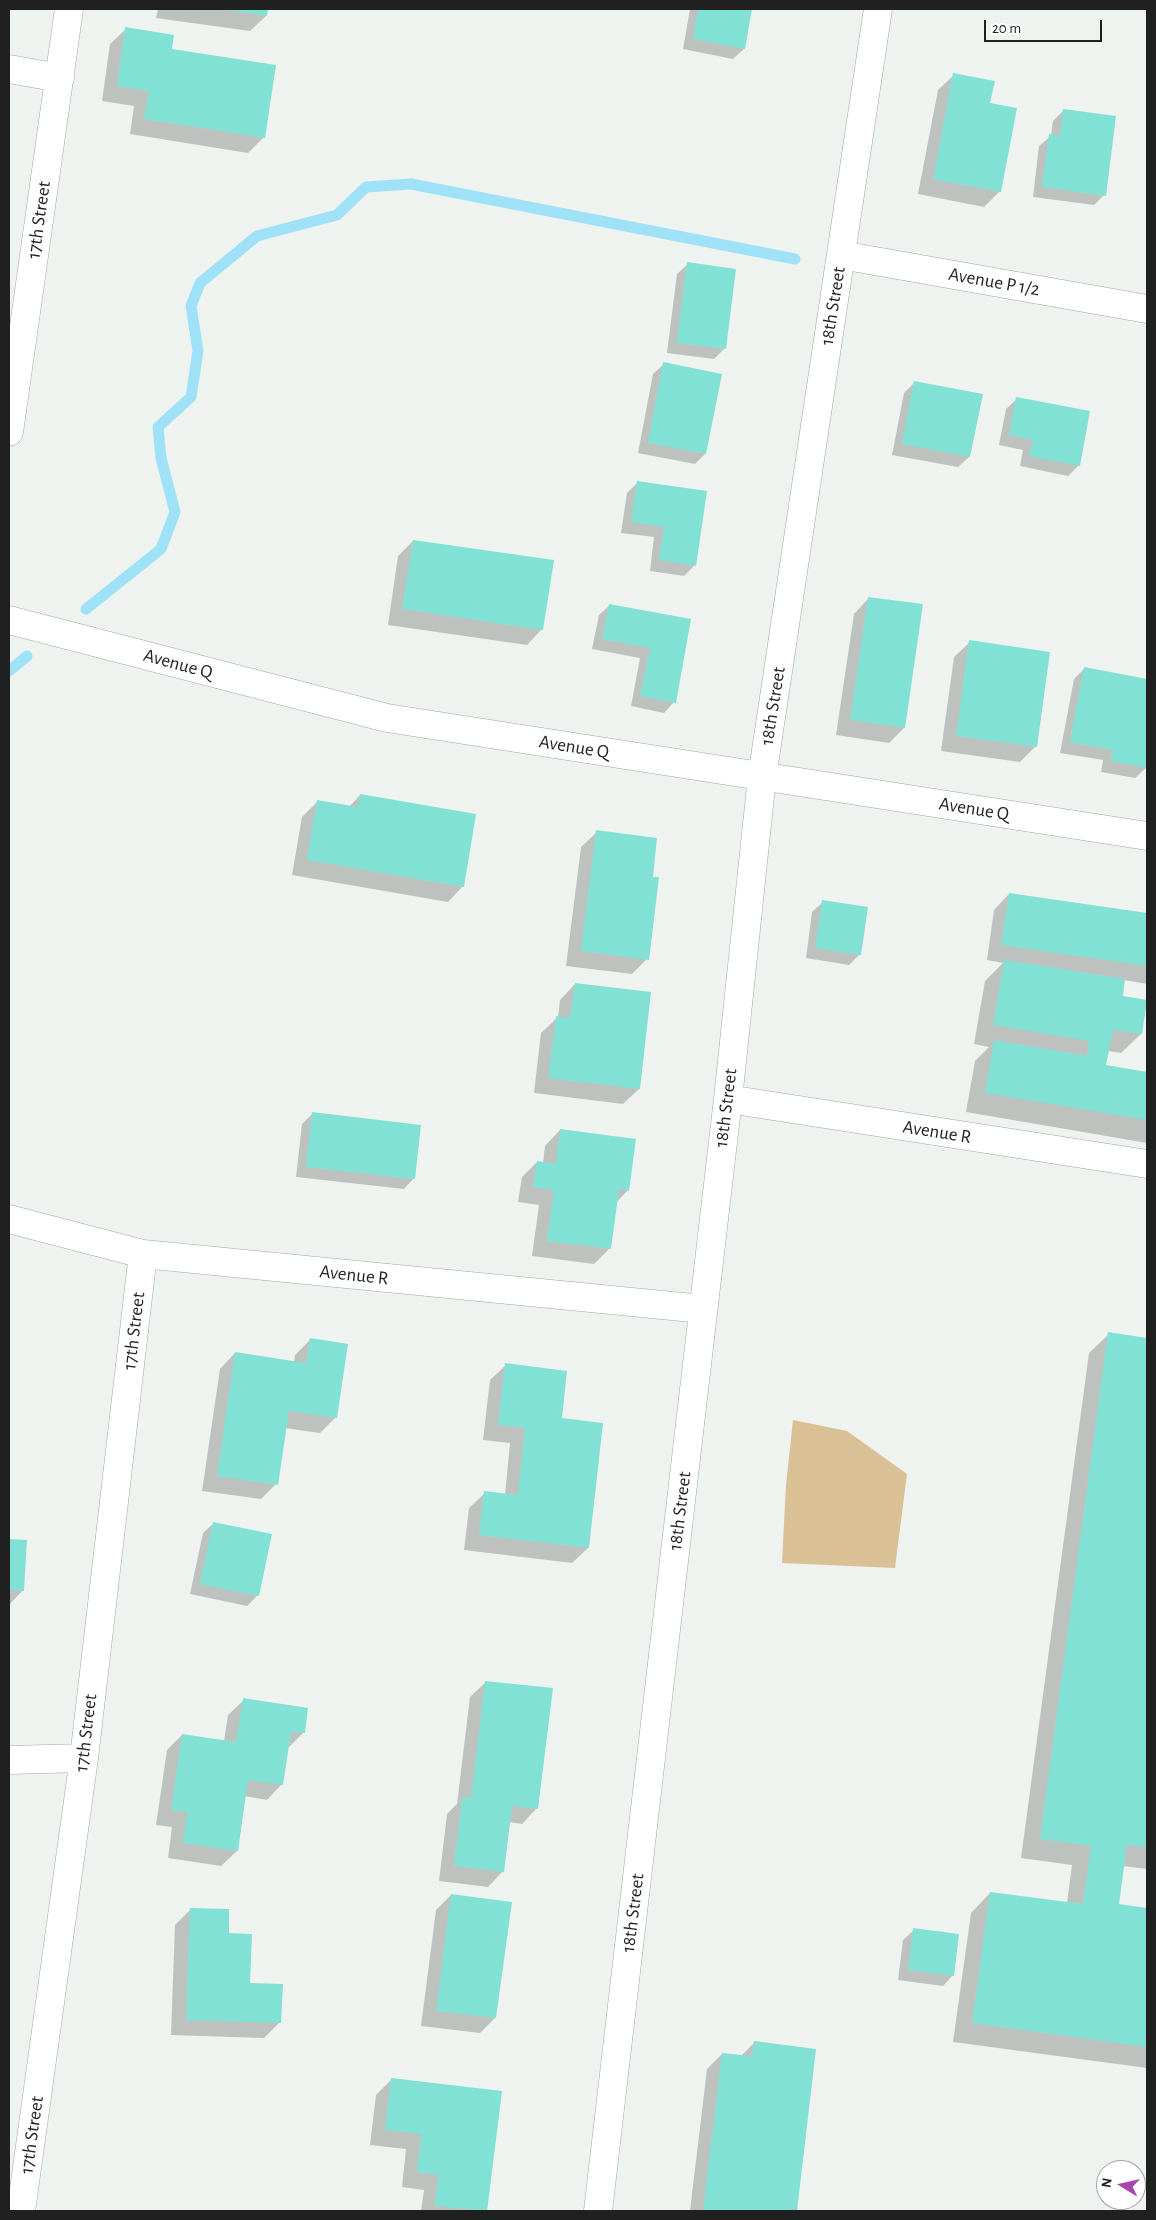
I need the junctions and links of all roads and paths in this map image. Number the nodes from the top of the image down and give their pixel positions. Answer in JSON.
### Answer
{"nodes":[{"id":1,"x":69,"y":9,"type":"edge"},
{"id":2,"x":878,"y":9,"type":"edge"},
{"id":3,"x":9,"y":69,"type":"edge"},
{"id":4,"x":60,"y":78,"type":"junction"},
{"id":5,"x":841,"y":255,"type":"junction"},
{"id":6,"x":1147,"y":308,"type":"edge"},
{"id":7,"x":9,"y":432,"type":"edge"},
{"id":8,"x":9,"y":620,"type":"edge"},
{"id":9,"x":762,"y":777,"type":"junction"},
{"id":10,"x":1147,"y":836,"type":"edge"},
{"id":11,"x":728,"y":1099,"type":"junction"},
{"id":12,"x":1147,"y":1164,"type":"edge"},
{"id":13,"x":9,"y":1219,"type":"edge"},
{"id":14,"x":142,"y":1254,"type":"junction"},
{"id":15,"x":703,"y":1309,"type":"junction"},
{"id":16,"x":84,"y":1758,"type":"junction"},
{"id":17,"x":9,"y":1760,"type":"edge"},
{"id":18,"x":21,"y":2211,"type":"edge"},
{"id":19,"x":598,"y":2211,"type":"edge"}],
"edges":[{"from":1,"to":4,"type":"street","name":"17th Street"},
{"from":2,"to":5,"type":"street","name":"18th Street"},
{"from":3,"to":4,"type":"street"},
{"from":4,"to":7,"type":"street","name":"17th Street"},
{"from":5,"to":6,"type":"street","name":"Avenue P 1/2"},
{"from":5,"to":9,"type":"street","name":"18th Street"},
{"from":8,"to":9,"type":"street","name":"Avenue Q"},
{"from":9,"to":10,"type":"street","name":"Avenue Q"},
{"from":9,"to":11,"type":"street","name":"18th Street"},
{"from":11,"to":12,"type":"street","name":"Avenue R"},
{"from":11,"to":15,"type":"street","name":"18th Street"},
{"from":13,"to":14,"type":"street","name":"Avenue R"},
{"from":14,"to":15,"type":"street","name":"Avenue R"},
{"from":14,"to":16,"type":"street","name":"17th Street"},
{"from":15,"to":19,"type":"street","name":"18th Street"},
{"from":16,"to":17,"type":"street"},
{"from":16,"to":18,"type":"street","name":"17th Street"}]}
